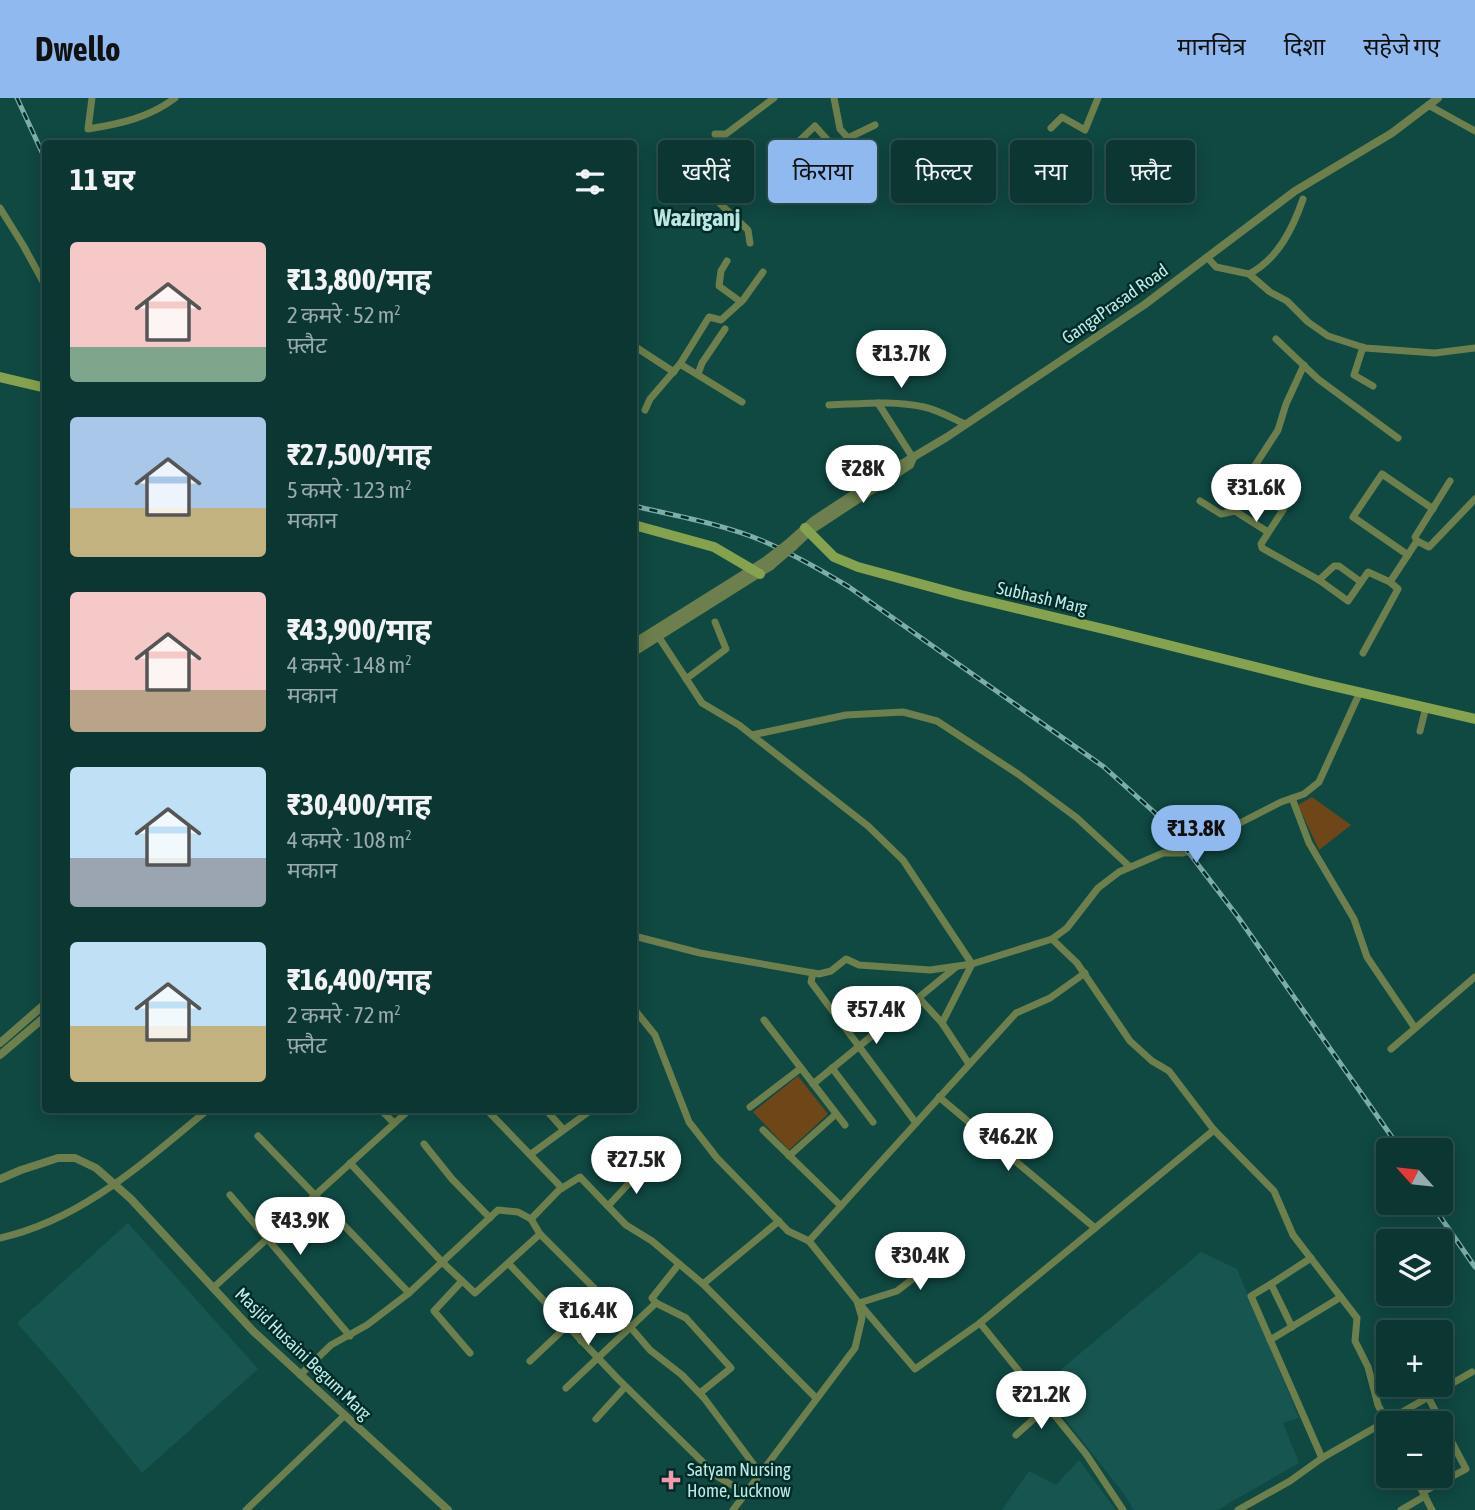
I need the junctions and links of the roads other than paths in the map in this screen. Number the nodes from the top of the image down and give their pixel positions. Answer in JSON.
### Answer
{"nodes":[{"id":1,"x":92,"y":98,"type":"edge"},
{"id":2,"x":174,"y":98,"type":"edge"},
{"id":3,"x":774,"y":98,"type":"edge"},
{"id":4,"x":834,"y":98,"type":"edge"},
{"id":5,"x":1098,"y":98,"type":"edge"},
{"id":6,"x":1438,"y":98,"type":"edge"},
{"id":7,"x":1428,"y":105,"type":"junction"},
{"id":8,"x":875,"y":125,"type":"dead end"},
{"id":9,"x":1051,"y":128,"type":"dead end"},
{"id":10,"x":840,"y":129,"type":"junction"},
{"id":11,"x":1475,"y":131,"type":"edge"},
{"id":12,"x":715,"y":134,"type":"dead end"},
{"id":13,"x":824,"y":138,"type":"joint"},
{"id":14,"x":800,"y":140,"type":"edge"},
{"id":15,"x":1303,"y":199,"type":"dead end"},
{"id":16,"x":719,"y":203,"type":"edge"},
{"id":17,"x":0,"y":208,"type":"edge"},
{"id":18,"x":750,"y":243,"type":"dead end"},
{"id":19,"x":1207,"y":257,"type":"junction"},
{"id":20,"x":727,"y":261,"type":"dead end"},
{"id":21,"x":763,"y":272,"type":"dead end"},
{"id":22,"x":1249,"y":274,"type":"junction"},
{"id":23,"x":42,"y":280,"type":"edge"},
{"id":24,"x":741,"y":302,"type":"junction"},
{"id":25,"x":724,"y":329,"type":"dead end"},
{"id":26,"x":1276,"y":339,"type":"dead end"},
{"id":27,"x":1363,"y":347,"type":"junction"},
{"id":28,"x":637,"y":348,"type":"edge"},
{"id":29,"x":1475,"y":348,"type":"edge"},
{"id":30,"x":680,"y":363,"type":"junction"},
{"id":31,"x":1304,"y":365,"type":"junction"},
{"id":32,"x":674,"y":372,"type":"junction"},
{"id":33,"x":698,"y":374,"type":"junction"},
{"id":34,"x":0,"y":377,"type":"edge"},
{"id":35,"x":1373,"y":386,"type":"dead end"},
{"id":36,"x":42,"y":387,"type":"edge"},
{"id":37,"x":742,"y":402,"type":"dead end"},
{"id":38,"x":878,"y":403,"type":"junction"},
{"id":39,"x":829,"y":405,"type":"dead end"},
{"id":40,"x":645,"y":410,"type":"dead end"},
{"id":41,"x":965,"y":424,"type":"junction"},
{"id":42,"x":1398,"y":438,"type":"dead end"},
{"id":43,"x":913,"y":458,"type":"junction"},
{"id":44,"x":1450,"y":481,"type":"dead end"},
{"id":45,"x":1475,"y":499,"type":"edge"},
{"id":46,"x":1200,"y":501,"type":"dead end"},
{"id":47,"x":1433,"y":509,"type":"junction"},
{"id":48,"x":637,"y":526,"type":"edge"},
{"id":49,"x":807,"y":529,"type":"junction"},
{"id":50,"x":1268,"y":532,"type":"junction"},
{"id":51,"x":1417,"y":541,"type":"junction"},
{"id":52,"x":1408,"y":555,"type":"junction"},
{"id":53,"x":757,"y":572,"type":"junction"},
{"id":54,"x":1319,"y":580,"type":"junction"},
{"id":55,"x":1361,"y":582,"type":"junction"},
{"id":56,"x":1390,"y":582,"type":"junction"},
{"id":57,"x":715,"y":622,"type":"dead end"},
{"id":58,"x":658,"y":636,"type":"junction"},
{"id":59,"x":637,"y":641,"type":"edge"},
{"id":60,"x":637,"y":650,"type":"edge"},
{"id":61,"x":1363,"y":653,"type":"dead end"},
{"id":62,"x":686,"y":679,"type":"junction"},
{"id":63,"x":1360,"y":692,"type":"junction"},
{"id":64,"x":1426,"y":708,"type":"junction"},
{"id":65,"x":1475,"y":719,"type":"edge"},
{"id":66,"x":1420,"y":731,"type":"dead end"},
{"id":67,"x":752,"y":736,"type":"junction"},
{"id":68,"x":1292,"y":798,"type":"junction"},
{"id":69,"x":1129,"y":866,"type":"junction"},
{"id":70,"x":637,"y":937,"type":"edge"},
{"id":71,"x":1052,"y":939,"type":"junction"},
{"id":72,"x":972,"y":964,"type":"junction"},
{"id":73,"x":958,"y":966,"type":"junction"},
{"id":74,"x":813,"y":973,"type":"junction"},
{"id":75,"x":1085,"y":973,"type":"junction"},
{"id":76,"x":1475,"y":977,"type":"edge"},
{"id":77,"x":919,"y":998,"type":"junction"},
{"id":78,"x":42,"y":1006,"type":"edge"},
{"id":79,"x":637,"y":1013,"type":"edge"},
{"id":80,"x":42,"y":1019,"type":"edge"},
{"id":81,"x":764,"y":1020,"type":"dead end"},
{"id":82,"x":942,"y":1023,"type":"junction"},
{"id":83,"x":1415,"y":1028,"type":"junction"},
{"id":84,"x":0,"y":1043,"type":"edge"},
{"id":85,"x":859,"y":1046,"type":"junction"},
{"id":86,"x":1391,"y":1049,"type":"dead end"},
{"id":87,"x":0,"y":1055,"type":"edge"},
{"id":88,"x":969,"y":1063,"type":"junction"},
{"id":89,"x":801,"y":1068,"type":"junction"},
{"id":90,"x":832,"y":1068,"type":"junction"},
{"id":91,"x":813,"y":1084,"type":"junction"},
{"id":92,"x":939,"y":1097,"type":"junction"},
{"id":93,"x":750,"y":1107,"type":"dead end"},
{"id":94,"x":207,"y":1113,"type":"edge"},
{"id":95,"x":384,"y":1113,"type":"edge"},
{"id":96,"x":406,"y":1113,"type":"edge"},
{"id":97,"x":490,"y":1113,"type":"edge"},
{"id":98,"x":549,"y":1113,"type":"edge"},
{"id":99,"x":587,"y":1113,"type":"edge"},
{"id":100,"x":836,"y":1114,"type":"junction"},
{"id":101,"x":873,"y":1122,"type":"dead end"},
{"id":102,"x":394,"y":1123,"type":"junction"},
{"id":103,"x":916,"y":1123,"type":"junction"},
{"id":104,"x":845,"y":1125,"type":"dead end"},
{"id":105,"x":563,"y":1129,"type":"junction"},
{"id":106,"x":763,"y":1130,"type":"dead end"},
{"id":107,"x":1214,"y":1130,"type":"junction"},
{"id":108,"x":258,"y":1136,"type":"dead end"},
{"id":109,"x":425,"y":1144,"type":"dead end"},
{"id":110,"x":531,"y":1154,"type":"junction"},
{"id":111,"x":789,"y":1156,"type":"junction"},
{"id":112,"x":351,"y":1163,"type":"junction"},
{"id":113,"x":643,"y":1168,"type":"dead end"},
{"id":114,"x":0,"y":1179,"type":"edge"},
{"id":115,"x":116,"y":1185,"type":"junction"},
{"id":116,"x":562,"y":1188,"type":"junction"},
{"id":117,"x":230,"y":1195,"type":"dead end"},
{"id":118,"x":315,"y":1196,"type":"junction"},
{"id":119,"x":608,"y":1206,"type":"junction"},
{"id":120,"x":841,"y":1206,"type":"junction"},
{"id":121,"x":490,"y":1218,"type":"junction"},
{"id":122,"x":531,"y":1219,"type":"junction"},
{"id":123,"x":779,"y":1221,"type":"junction"},
{"id":124,"x":1095,"y":1228,"type":"junction"},
{"id":125,"x":540,"y":1234,"type":"junction"},
{"id":126,"x":0,"y":1238,"type":"edge"},
{"id":127,"x":267,"y":1239,"type":"junction"},
{"id":128,"x":809,"y":1241,"type":"junction"},
{"id":129,"x":900,"y":1256,"type":"dead end"},
{"id":130,"x":1311,"y":1258,"type":"junction"},
{"id":131,"x":442,"y":1262,"type":"junction"},
{"id":132,"x":509,"y":1264,"type":"junction"},
{"id":133,"x":679,"y":1264,"type":"junction"},
{"id":134,"x":462,"y":1281,"type":"junction"},
{"id":135,"x":703,"y":1284,"type":"junction"},
{"id":136,"x":1271,"y":1284,"type":"junction"},
{"id":137,"x":214,"y":1288,"type":"junction"},
{"id":138,"x":409,"y":1293,"type":"junction"},
{"id":139,"x":1341,"y":1297,"type":"junction"},
{"id":140,"x":858,"y":1302,"type":"junction"},
{"id":141,"x":656,"y":1303,"type":"junction"},
{"id":142,"x":614,"y":1308,"type":"junction"},
{"id":143,"x":980,"y":1323,"type":"junction"},
{"id":144,"x":567,"y":1326,"type":"junction"},
{"id":145,"x":630,"y":1326,"type":"junction"},
{"id":146,"x":1292,"y":1326,"type":"junction"},
{"id":147,"x":350,"y":1336,"type":"junction"},
{"id":148,"x":1270,"y":1340,"type":"junction"},
{"id":149,"x":581,"y":1341,"type":"junction"},
{"id":150,"x":470,"y":1353,"type":"dead end"},
{"id":151,"x":597,"y":1358,"type":"junction"},
{"id":152,"x":530,"y":1361,"type":"dead end"},
{"id":153,"x":1472,"y":1372,"type":"dead end"},
{"id":154,"x":300,"y":1375,"type":"junction"},
{"id":155,"x":1453,"y":1383,"type":"edge"},
{"id":156,"x":625,"y":1387,"type":"junction"},
{"id":157,"x":566,"y":1388,"type":"dead end"},
{"id":158,"x":700,"y":1393,"type":"junction"},
{"id":159,"x":1428,"y":1397,"type":"joint"},
{"id":160,"x":816,"y":1398,"type":"junction"},
{"id":161,"x":1048,"y":1406,"type":"junction"},
{"id":162,"x":1381,"y":1411,"type":"edge"},
{"id":163,"x":1406,"y":1411,"type":"edge"},
{"id":164,"x":344,"y":1416,"type":"junction"},
{"id":165,"x":596,"y":1419,"type":"dead end"},
{"id":166,"x":1376,"y":1429,"type":"edge"},
{"id":167,"x":1016,"y":1435,"type":"dead end"},
{"id":168,"x":1322,"y":1458,"type":"junction"},
{"id":169,"x":760,"y":1473,"type":"junction"},
{"id":170,"x":1421,"y":1488,"type":"edge"},
{"id":171,"x":746,"y":1493,"type":"junction"},
{"id":172,"x":1424,"y":1494,"type":"junction"},
{"id":173,"x":246,"y":1510,"type":"edge"},
{"id":174,"x":448,"y":1510,"type":"edge"},
{"id":175,"x":733,"y":1510,"type":"edge"},
{"id":176,"x":1123,"y":1510,"type":"edge"},
{"id":177,"x":1238,"y":1510,"type":"edge"},
{"id":178,"x":1401,"y":1510,"type":"edge"},
{"id":179,"x":1432,"y":1510,"type":"edge"}],
"edges":[{"from":1,"to":2,"type":"street"},
{"from":3,"to":12,"type":"street"},
{"from":4,"to":10,"type":"street"},
{"from":5,"to":9,"type":"street"},
{"from":6,"to":7,"type":"street","name":"GangaPrasad Road"},
{"from":7,"to":11,"type":"street"},
{"from":7,"to":19,"type":"street","name":"GangaPrasad Road"},
{"from":8,"to":10,"type":"street"},
{"from":10,"to":13,"type":"street"},
{"from":13,"to":14,"type":"street"},
{"from":15,"to":22,"type":"street"},
{"from":16,"to":18,"type":"street"},
{"from":17,"to":23,"type":"street"},
{"from":19,"to":22,"type":"street"},
{"from":19,"to":41,"type":"street","name":"GangaPrasad Road"},
{"from":20,"to":24,"type":"street"},
{"from":21,"to":24,"type":"street"},
{"from":22,"to":27,"type":"street"},
{"from":24,"to":30,"type":"street"},
{"from":25,"to":33,"type":"street"},
{"from":26,"to":31,"type":"street"},
{"from":27,"to":29,"type":"street"},
{"from":27,"to":35,"type":"street"},
{"from":28,"to":32,"type":"street"},
{"from":30,"to":32,"type":"street"},
{"from":30,"to":33,"type":"street"},
{"from":31,"to":42,"type":"street"},
{"from":31,"to":50,"type":"street"},
{"from":32,"to":40,"type":"street"},
{"from":33,"to":37,"type":"street"},
{"from":34,"to":36,"type":"main road"},
{"from":38,"to":39,"type":"street"},
{"from":38,"to":41,"type":"street"},
{"from":38,"to":43,"type":"street"},
{"from":41,"to":43,"type":"street","name":"GangaPrasad Road"},
{"from":43,"to":49,"type":"street","name":"GangaPrasad Road"},
{"from":44,"to":47,"type":"street"},
{"from":45,"to":51,"type":"street"},
{"from":46,"to":50,"type":"street"},
{"from":47,"to":51,"type":"street"},
{"from":47,"to":52,"type":"street"},
{"from":48,"to":53,"type":"main road"},
{"from":49,"to":53,"type":"street","bridge":true},
{"from":49,"to":63,"type":"main road","name":"Subhash Marg"},
{"from":50,"to":54,"type":"street"},
{"from":51,"to":52,"type":"street"},
{"from":52,"to":56,"type":"street"},
{"from":53,"to":58,"type":"street"},
{"from":53,"to":59,"type":"street"},
{"from":54,"to":55,"type":"street"},
{"from":54,"to":55,"type":"street"},
{"from":55,"to":56,"type":"street"},
{"from":56,"to":61,"type":"street"},
{"from":57,"to":62,"type":"street"},
{"from":58,"to":60,"type":"street"},
{"from":58,"to":62,"type":"street"},
{"from":62,"to":67,"type":"street"},
{"from":63,"to":64,"type":"main road","name":"Subhash Marg"},
{"from":63,"to":68,"type":"street"},
{"from":64,"to":65,"type":"main road","name":"Subhash Marg"},
{"from":64,"to":66,"type":"street"},
{"from":67,"to":69,"type":"street"},
{"from":67,"to":72,"type":"street"},
{"from":68,"to":69,"type":"street"},
{"from":68,"to":83,"type":"street"},
{"from":69,"to":71,"type":"street"},
{"from":70,"to":74,"type":"street"},
{"from":71,"to":72,"type":"street"},
{"from":71,"to":75,"type":"street"},
{"from":72,"to":73,"type":"street"},
{"from":72,"to":82,"type":"street"},
{"from":73,"to":74,"type":"street"},
{"from":73,"to":77,"type":"street"},
{"from":74,"to":85,"type":"street"},
{"from":75,"to":88,"type":"street"},
{"from":75,"to":107,"type":"street"},
{"from":76,"to":83,"type":"street"},
{"from":77,"to":82,"type":"street"},
{"from":77,"to":85,"type":"street"},
{"from":78,"to":84,"type":"street"},
{"from":79,"to":123,"type":"street"},
{"from":80,"to":87,"type":"street"},
{"from":81,"to":89,"type":"street"},
{"from":82,"to":88,"type":"street"},
{"from":83,"to":86,"type":"street"},
{"from":85,"to":90,"type":"street"},
{"from":85,"to":103,"type":"street"},
{"from":88,"to":92,"type":"street"},
{"from":89,"to":91,"type":"street"},
{"from":89,"to":93,"type":"street"},
{"from":90,"to":91,"type":"street"},
{"from":90,"to":101,"type":"street"},
{"from":91,"to":100,"type":"street"},
{"from":92,"to":103,"type":"street"},
{"from":92,"to":124,"type":"street"},
{"from":94,"to":115,"type":"street"},
{"from":95,"to":102,"type":"street"},
{"from":96,"to":102,"type":"street"},
{"from":97,"to":110,"type":"street"},
{"from":98,"to":105,"type":"street"},
{"from":99,"to":105,"type":"street"},
{"from":100,"to":104,"type":"street"},
{"from":100,"to":111,"type":"street"},
{"from":102,"to":112,"type":"street"},
{"from":103,"to":120,"type":"street"},
{"from":105,"to":110,"type":"street"},
{"from":106,"to":111,"type":"street"},
{"from":107,"to":124,"type":"street"},
{"from":107,"to":130,"type":"street"},
{"from":108,"to":118,"type":"street"},
{"from":109,"to":121,"type":"street"},
{"from":110,"to":116,"type":"street"},
{"from":111,"to":120,"type":"street"},
{"from":112,"to":118,"type":"street"},
{"from":112,"to":131,"type":"street"},
{"from":113,"to":119,"type":"street"},
{"from":114,"to":115,"type":"street","name":"Masjid Husaini Begum Marg"},
{"from":115,"to":126,"type":"street"},
{"from":115,"to":137,"type":"street","name":"Masjid Husaini Begum Marg"},
{"from":116,"to":119,"type":"street"},
{"from":116,"to":122,"type":"street"},
{"from":117,"to":127,"type":"street"},
{"from":118,"to":127,"type":"street"},
{"from":118,"to":138,"type":"street"},
{"from":119,"to":133,"type":"street"},
{"from":120,"to":128,"type":"street"},
{"from":121,"to":122,"type":"street"},
{"from":121,"to":131,"type":"street"},
{"from":122,"to":125,"type":"street"},
{"from":123,"to":128,"type":"street"},
{"from":123,"to":135,"type":"street"},
{"from":124,"to":143,"type":"street"},
{"from":125,"to":132,"type":"street"},
{"from":125,"to":142,"type":"street"},
{"from":127,"to":137,"type":"street"},
{"from":127,"to":147,"type":"street"},
{"from":128,"to":140,"type":"street"},
{"from":129,"to":140,"type":"street"},
{"from":130,"to":136,"type":"street"},
{"from":130,"to":139,"type":"street"},
{"from":131,"to":134,"type":"street"},
{"from":131,"to":138,"type":"street"},
{"from":132,"to":134,"type":"street"},
{"from":132,"to":144,"type":"street"},
{"from":133,"to":135,"type":"street"},
{"from":133,"to":141,"type":"street"},
{"from":134,"to":150,"type":"street"},
{"from":135,"to":160,"type":"street"},
{"from":136,"to":146,"type":"street"},
{"from":136,"to":148,"type":"street"},
{"from":137,"to":154,"type":"street","name":"Masjid Husaini Begum Marg"},
{"from":138,"to":147,"type":"street"},
{"from":139,"to":146,"type":"street"},
{"from":139,"to":162,"type":"street"},
{"from":140,"to":143,"type":"street"},
{"from":140,"to":160,"type":"street"},
{"from":141,"to":145,"type":"street"},
{"from":141,"to":158,"type":"street"},
{"from":142,"to":145,"type":"street"},
{"from":142,"to":149,"type":"street"},
{"from":143,"to":161,"type":"street"},
{"from":144,"to":149,"type":"street"},
{"from":144,"to":152,"type":"street"},
{"from":145,"to":151,"type":"street"},
{"from":145,"to":158,"type":"street"},
{"from":146,"to":148,"type":"street"},
{"from":147,"to":154,"type":"street"},
{"from":148,"to":168,"type":"street"},
{"from":149,"to":151,"type":"street"},
{"from":151,"to":156,"type":"street"},
{"from":151,"to":157,"type":"street"},
{"from":153,"to":155,"type":"street"},
{"from":154,"to":164,"type":"street","name":"Masjid Husaini Begum Marg"},
{"from":156,"to":165,"type":"street"},
{"from":156,"to":171,"type":"street"},
{"from":158,"to":169,"type":"street"},
{"from":159,"to":163,"type":"street"},
{"from":159,"to":172,"type":"street"},
{"from":160,"to":169,"type":"street"},
{"from":161,"to":167,"type":"street"},
{"from":161,"to":176,"type":"street"},
{"from":164,"to":173,"type":"street"},
{"from":164,"to":174,"type":"street","name":"Masjid Husaini Begum Marg"},
{"from":166,"to":168,"type":"street"},
{"from":168,"to":177,"type":"street"},
{"from":169,"to":171,"type":"street"},
{"from":170,"to":172,"type":"street"},
{"from":171,"to":175,"type":"street"},
{"from":172,"to":178,"type":"street"},
{"from":172,"to":179,"type":"street"}]}
